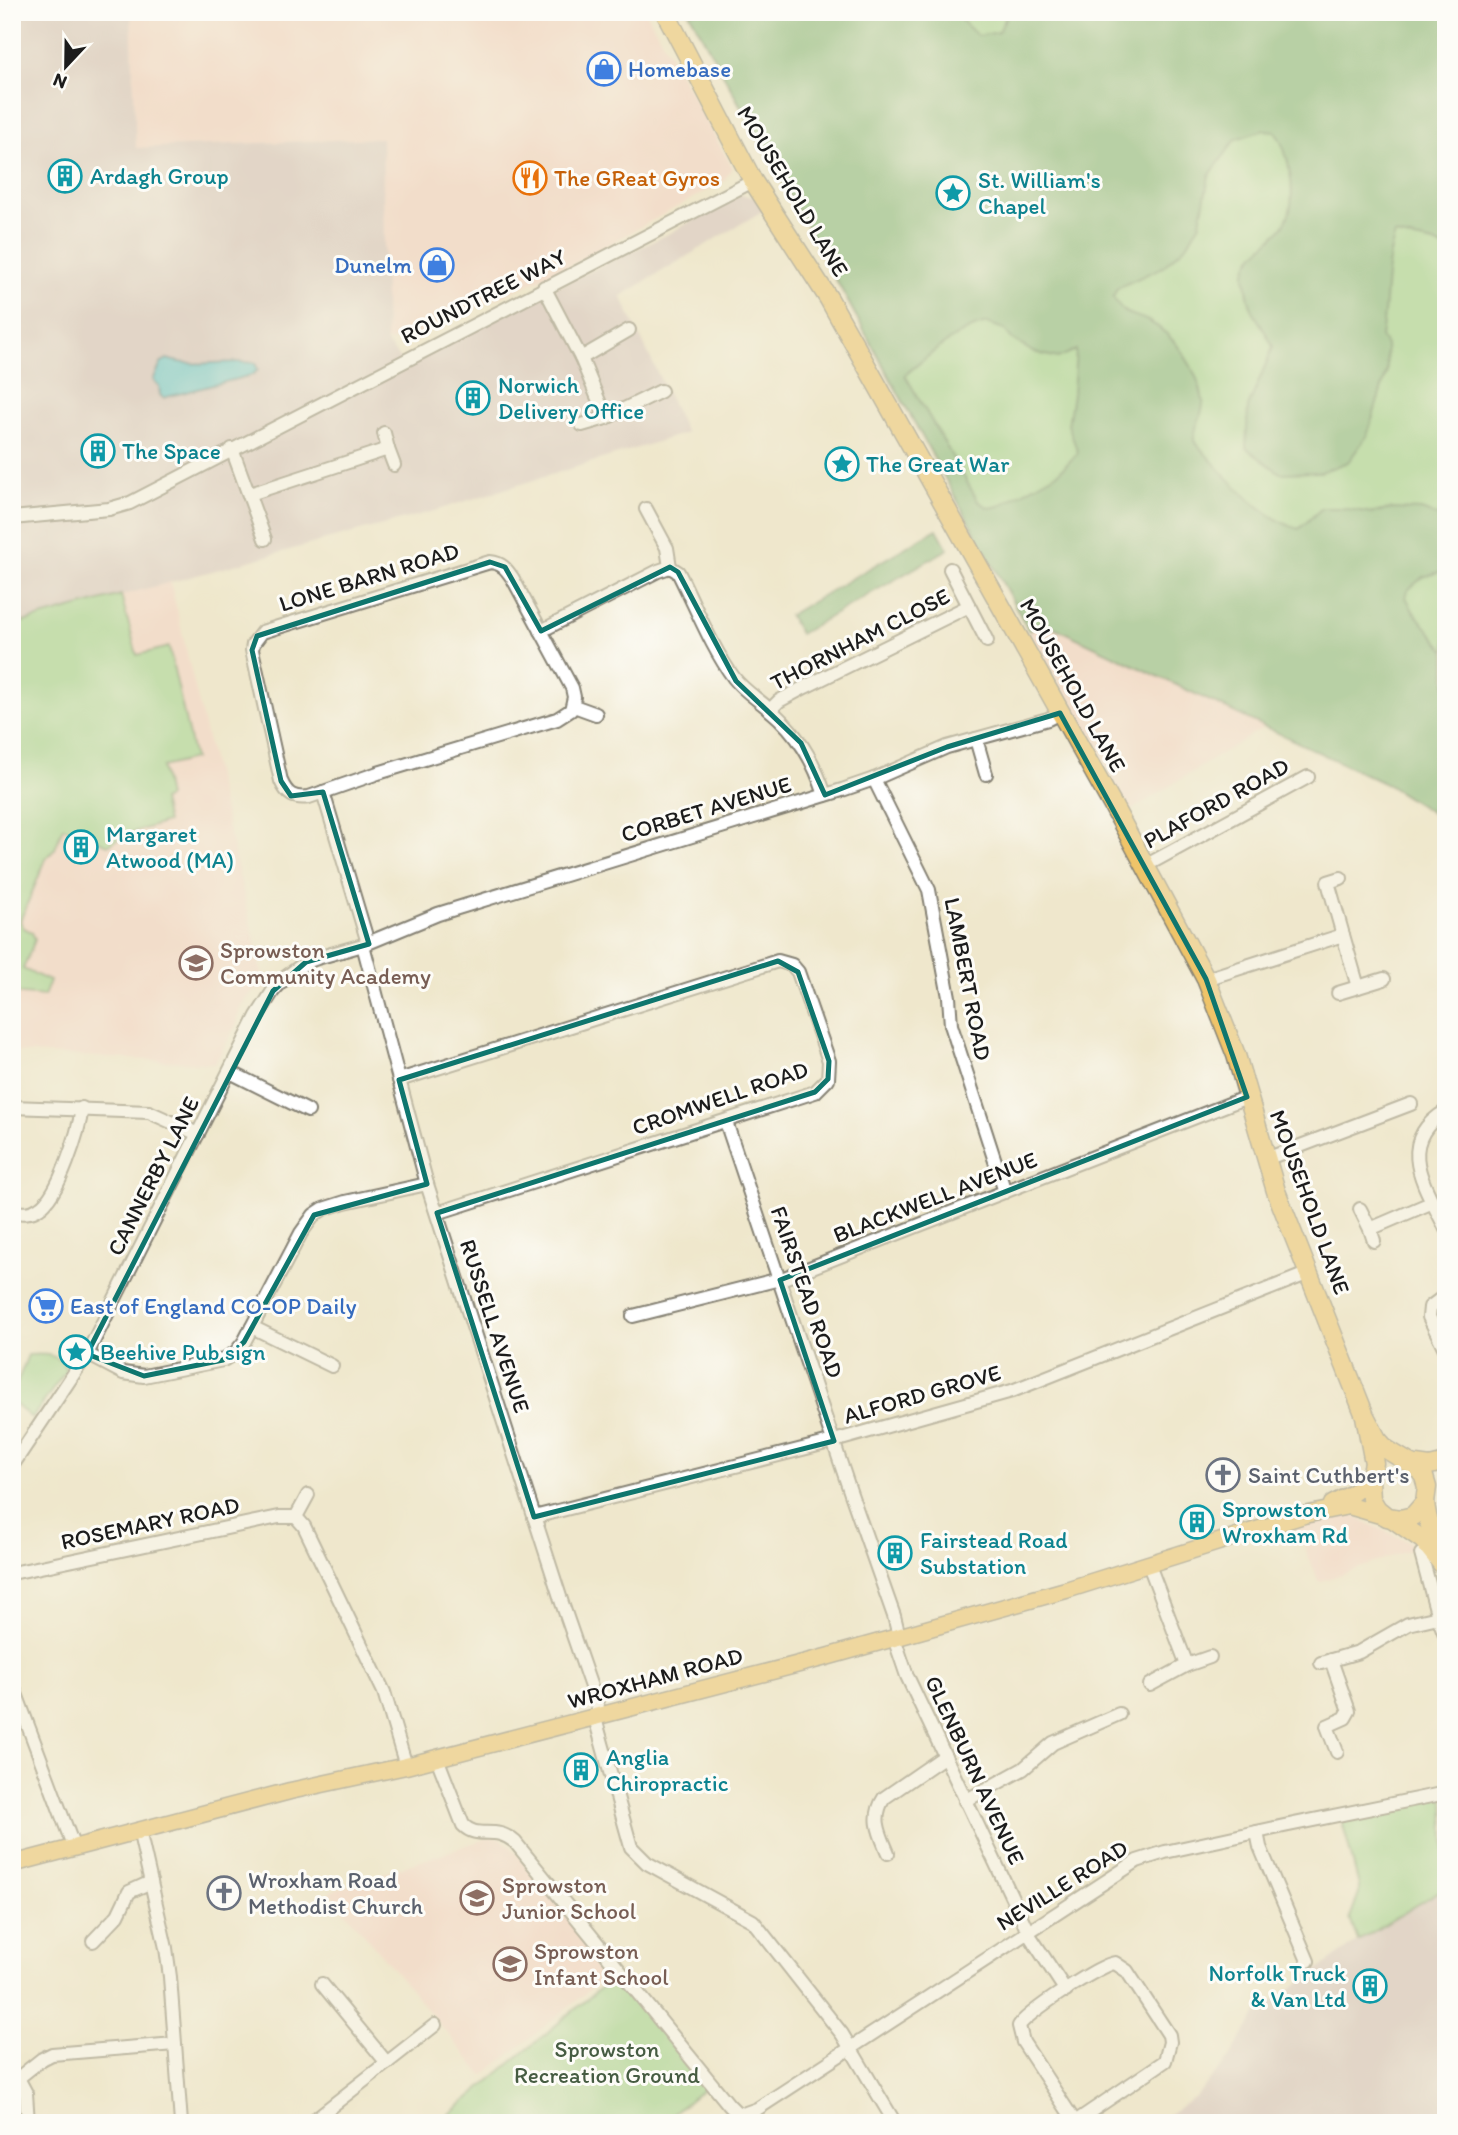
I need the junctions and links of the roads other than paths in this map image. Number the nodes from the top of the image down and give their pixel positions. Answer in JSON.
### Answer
{"nodes":[{"id":1,"x":665,"y":12,"type":"edge"},
{"id":2,"x":753,"y":181,"type":"junction"},
{"id":3,"x":544,"y":287,"type":"junction"},
{"id":4,"x":629,"y":330,"type":"dead end"},
{"id":5,"x":581,"y":358,"type":"junction"},
{"id":6,"x":660,"y":391,"type":"dead end"},
{"id":7,"x":606,"y":418,"type":"junction"},
{"id":8,"x":582,"y":425,"type":"dead end"},
{"id":9,"x":384,"y":433,"type":"dead end"},
{"id":10,"x":232,"y":449,"type":"junction"},
{"id":11,"x":388,"y":449,"type":"junction"},
{"id":12,"x":394,"y":465,"type":"dead end"},
{"id":13,"x":250,"y":494,"type":"junction"},
{"id":14,"x":646,"y":509,"type":"dead end"},
{"id":15,"x":12,"y":518,"type":"edge"},
{"id":16,"x":265,"y":539,"type":"dead end"},
{"id":17,"x":670,"y":567,"type":"junction"},
{"id":18,"x":950,"y":569,"type":"dead end"},
{"id":19,"x":969,"y":607,"type":"junction"},
{"id":20,"x":541,"y":631,"type":"junction"},
{"id":21,"x":987,"y":641,"type":"dead end"},
{"id":22,"x":573,"y":706,"type":"junction"},
{"id":23,"x":770,"y":710,"type":"junction"},
{"id":24,"x":596,"y":713,"type":"dead end"},
{"id":25,"x":1060,"y":713,"type":"junction"},
{"id":26,"x":976,"y":739,"type":"junction"},
{"id":27,"x":986,"y":774,"type":"dead end"},
{"id":28,"x":1308,"y":777,"type":"dead end"},
{"id":29,"x":874,"y":779,"type":"junction"},
{"id":30,"x":323,"y":792,"type":"junction"},
{"id":31,"x":825,"y":795,"type":"junction"},
{"id":32,"x":1145,"y":866,"type":"junction"},
{"id":33,"x":1341,"y":878,"type":"dead end"},
{"id":34,"x":1343,"y":934,"type":"junction"},
{"id":35,"x":366,"y":944,"type":"junction"},
{"id":36,"x":1206,"y":979,"type":"junction"},
{"id":37,"x":1384,"y":979,"type":"dead end"},
{"id":38,"x":1358,"y":987,"type":"junction"},
{"id":39,"x":1338,"y":993,"type":"dead end"},
{"id":40,"x":230,"y":1072,"type":"junction"},
{"id":41,"x":399,"y":1080,"type":"junction"},
{"id":42,"x":1247,"y":1097,"type":"junction"},
{"id":43,"x":1411,"y":1104,"type":"dead end"},
{"id":44,"x":12,"y":1107,"type":"edge"},
{"id":45,"x":82,"y":1108,"type":"junction"},
{"id":46,"x":308,"y":1111,"type":"dead end"},
{"id":47,"x":1446,"y":1111,"type":"edge"},
{"id":48,"x":726,"y":1122,"type":"junction"},
{"id":49,"x":198,"y":1133,"type":"junction"},
{"id":50,"x":1266,"y":1159,"type":"junction"},
{"id":51,"x":427,"y":1184,"type":"junction"},
{"id":52,"x":1005,"y":1192,"type":"junction"},
{"id":53,"x":1433,"y":1202,"type":"junction"},
{"id":54,"x":1360,"y":1209,"type":"dead end"},
{"id":55,"x":12,"y":1212,"type":"edge"},
{"id":56,"x":436,"y":1213,"type":"junction"},
{"id":57,"x":1446,"y":1229,"type":"edge"},
{"id":58,"x":1308,"y":1273,"type":"junction"},
{"id":59,"x":780,"y":1280,"type":"junction"},
{"id":60,"x":1446,"y":1295,"type":"edge"},
{"id":61,"x":633,"y":1316,"type":"dead end"},
{"id":62,"x":252,"y":1327,"type":"junction"},
{"id":63,"x":1446,"y":1351,"type":"edge"},
{"id":64,"x":87,"y":1354,"type":"junction"},
{"id":65,"x":332,"y":1366,"type":"dead end"},
{"id":66,"x":1365,"y":1416,"type":"junction"},
{"id":67,"x":834,"y":1441,"type":"junction"},
{"id":68,"x":1407,"y":1462,"type":"junction"},
{"id":69,"x":1446,"y":1462,"type":"edge"},
{"id":70,"x":12,"y":1466,"type":"edge"},
{"id":71,"x":1446,"y":1470,"type":"edge"},
{"id":72,"x":1371,"y":1477,"type":"junction"},
{"id":73,"x":308,"y":1495,"type":"dead end"},
{"id":74,"x":1426,"y":1499,"type":"junction"},
{"id":75,"x":1304,"y":1515,"type":"junction"},
{"id":76,"x":296,"y":1517,"type":"junction"},
{"id":77,"x":534,"y":1517,"type":"junction"},
{"id":78,"x":1390,"y":1518,"type":"junction"},
{"id":79,"x":1446,"y":1551,"type":"edge"},
{"id":80,"x":1421,"y":1554,"type":"dead end"},
{"id":81,"x":1149,"y":1565,"type":"junction"},
{"id":82,"x":1446,"y":1569,"type":"edge"},
{"id":83,"x":12,"y":1573,"type":"edge"},
{"id":84,"x":1437,"y":1617,"type":"junction"},
{"id":85,"x":896,"y":1637,"type":"junction"},
{"id":86,"x":1446,"y":1637,"type":"edge"},
{"id":87,"x":1210,"y":1657,"type":"dead end"},
{"id":88,"x":1187,"y":1665,"type":"junction"},
{"id":89,"x":12,"y":1683,"type":"edge"},
{"id":90,"x":1150,"y":1685,"type":"dead end"},
{"id":91,"x":598,"y":1717,"type":"junction"},
{"id":92,"x":1113,"y":1720,"type":"dead end"},
{"id":93,"x":1336,"y":1752,"type":"dead end"},
{"id":94,"x":945,"y":1756,"type":"junction"},
{"id":95,"x":438,"y":1758,"type":"junction"},
{"id":96,"x":405,"y":1766,"type":"junction"},
{"id":97,"x":1446,"y":1793,"type":"edge"},
{"id":98,"x":965,"y":1801,"type":"junction"},
{"id":99,"x":139,"y":1830,"type":"junction"},
{"id":100,"x":1257,"y":1832,"type":"junction"},
{"id":101,"x":74,"y":1848,"type":"junction"},
{"id":102,"x":888,"y":1853,"type":"dead end"},
{"id":103,"x":12,"y":1864,"type":"edge"},
{"id":104,"x":151,"y":1882,"type":"junction"},
{"id":105,"x":1028,"y":1931,"type":"junction"},
{"id":106,"x":93,"y":1941,"type":"dead end"},
{"id":107,"x":1308,"y":1961,"type":"dead end"},
{"id":108,"x":321,"y":1984,"type":"dead end"},
{"id":109,"x":1066,"y":1991,"type":"junction"},
{"id":110,"x":435,"y":2025,"type":"dead end"},
{"id":111,"x":175,"y":2044,"type":"junction"},
{"id":112,"x":850,"y":2048,"type":"junction"},
{"id":113,"x":387,"y":2063,"type":"junction"},
{"id":114,"x":15,"y":2080,"type":"edge"},
{"id":115,"x":745,"y":2118,"type":"edge"},
{"id":116,"x":28,"y":2123,"type":"edge"},
{"id":117,"x":181,"y":2123,"type":"edge"},
{"id":118,"x":310,"y":2123,"type":"edge"},
{"id":119,"x":895,"y":2123,"type":"edge"},
{"id":120,"x":1075,"y":2123,"type":"edge"}],
"edges":[{"from":1,"to":2,"type":"highway","name":"MOUSEHOLD LANE"},
{"from":2,"to":3,"type":"street","name":"ROUNDTREE WAY"},
{"from":2,"to":25,"type":"highway","name":"MOUSEHOLD LANE"},
{"from":3,"to":5,"type":"street"},
{"from":3,"to":10,"type":"street","name":"ROUNDTREE WAY"},
{"from":4,"to":5,"type":"street"},
{"from":5,"to":7,"type":"street"},
{"from":6,"to":7,"type":"street"},
{"from":7,"to":8,"type":"street"},
{"from":9,"to":11,"type":"street"},
{"from":10,"to":13,"type":"street"},
{"from":10,"to":15,"type":"street","name":"ROUNDTREE WAY"},
{"from":11,"to":12,"type":"street"},
{"from":11,"to":13,"type":"street"},
{"from":13,"to":16,"type":"street"},
{"from":14,"to":17,"type":"street"},
{"from":17,"to":20,"type":"street"},
{"from":17,"to":23,"type":"street"},
{"from":18,"to":19,"type":"street","name":"THORNHAM CLOSE"},
{"from":19,"to":21,"type":"street","name":"THORNHAM CLOSE"},
{"from":19,"to":23,"type":"street","name":"THORNHAM CLOSE"},
{"from":20,"to":22,"type":"street","name":"LONE BARN ROAD"},
{"from":20,"to":30,"type":"street","name":"LONE BARN ROAD"},
{"from":22,"to":24,"type":"street"},
{"from":22,"to":30,"type":"street","name":"LONE BARN ROAD"},
{"from":23,"to":31,"type":"street"},
{"from":25,"to":26,"type":"street","name":"CORBET AVENUE"},
{"from":25,"to":32,"type":"highway","name":"MOUSEHOLD LANE"},
{"from":26,"to":27,"type":"street"},
{"from":26,"to":29,"type":"street","name":"CORBET AVENUE"},
{"from":28,"to":32,"type":"street","name":"PLAFORD ROAD"},
{"from":29,"to":31,"type":"street","name":"CORBET AVENUE"},
{"from":29,"to":52,"type":"street","name":"LAMBERT ROAD"},
{"from":30,"to":35,"type":"street"},
{"from":31,"to":35,"type":"street","name":"CORBET AVENUE"},
{"from":32,"to":36,"type":"highway","name":"MOUSEHOLD LANE"},
{"from":33,"to":34,"type":"street"},
{"from":34,"to":36,"type":"street"},
{"from":34,"to":38,"type":"street"},
{"from":35,"to":40,"type":"street","name":"CANNERBY LANE"},
{"from":35,"to":41,"type":"street","name":"RUSSELL AVENUE"},
{"from":36,"to":42,"type":"highway","name":"MOUSEHOLD LANE"},
{"from":37,"to":38,"type":"street"},
{"from":38,"to":39,"type":"street"},
{"from":40,"to":46,"type":"street"},
{"from":40,"to":49,"type":"street","name":"CANNERBY LANE"},
{"from":41,"to":48,"type":"street","name":"CROMWELL ROAD"},
{"from":41,"to":51,"type":"street","name":"RUSSELL AVENUE"},
{"from":42,"to":50,"type":"highway","name":"MOUSEHOLD LANE"},
{"from":42,"to":52,"type":"street","name":"BLACKWELL AVENUE"},
{"from":43,"to":50,"type":"street"},
{"from":44,"to":45,"type":"street"},
{"from":45,"to":49,"type":"street"},
{"from":45,"to":55,"type":"street"},
{"from":47,"to":53,"type":"street"},
{"from":48,"to":56,"type":"street","name":"CROMWELL ROAD"},
{"from":48,"to":59,"type":"street","name":"FAIRSTEAD ROAD"},
{"from":49,"to":64,"type":"street","name":"CANNERBY LANE"},
{"from":50,"to":58,"type":"highway","name":"MOUSEHOLD LANE"},
{"from":51,"to":56,"type":"street","name":"RUSSELL AVENUE"},
{"from":51,"to":62,"type":"street"},
{"from":52,"to":59,"type":"street","name":"BLACKWELL AVENUE"},
{"from":53,"to":54,"type":"street"},
{"from":53,"to":57,"type":"street"},
{"from":56,"to":77,"type":"street","name":"RUSSELL AVENUE"},
{"from":58,"to":66,"type":"highway","name":"MOUSEHOLD LANE"},
{"from":58,"to":67,"type":"street","name":"ALFORD GROVE"},
{"from":59,"to":61,"type":"street","name":"BLACKWELL AVENUE"},
{"from":59,"to":67,"type":"street","name":"FAIRSTEAD ROAD"},
{"from":60,"to":63,"type":"street"},
{"from":62,"to":64,"type":"street"},
{"from":62,"to":65,"type":"street"},
{"from":64,"to":70,"type":"street","name":"CANNERBY LANE"},
{"from":66,"to":68,"type":"highway","name":"MOUSEHOLD LANE"},
{"from":66,"to":72,"type":"highway","name":"MOUSEHOLD LANE"},
{"from":67,"to":77,"type":"street","name":"ALFORD GROVE"},
{"from":67,"to":85,"type":"street","name":"FAIRSTEAD ROAD"},
{"from":68,"to":69,"type":"main road"},
{"from":68,"to":72,"type":"highway"},
{"from":68,"to":74,"type":"highway","name":"MOUSEHOLD LANE"},
{"from":71,"to":74,"type":"main road"},
{"from":72,"to":75,"type":"main road","name":"WROXHAM ROAD"},
{"from":72,"to":78,"type":"highway","name":"MOUSEHOLD LANE"},
{"from":73,"to":76,"type":"street"},
{"from":74,"to":78,"type":"highway"},
{"from":74,"to":79,"type":"highway","name":"MOUSEHOLD LANE"},
{"from":75,"to":78,"type":"main road","name":"WROXHAM ROAD"},
{"from":75,"to":81,"type":"main road","name":"WROXHAM ROAD"},
{"from":76,"to":83,"type":"street","name":"ROSEMARY ROAD"},
{"from":76,"to":96,"type":"street"},
{"from":77,"to":91,"type":"street","name":"RUSSELL AVENUE"},
{"from":78,"to":82,"type":"highway"},
{"from":80,"to":84,"type":"street"},
{"from":81,"to":85,"type":"main road","name":"WROXHAM ROAD"},
{"from":81,"to":88,"type":"street"},
{"from":84,"to":86,"type":"street"},
{"from":84,"to":93,"type":"street"},
{"from":85,"to":91,"type":"main road","name":"WROXHAM ROAD"},
{"from":85,"to":94,"type":"street","name":"GLENBURN AVENUE"},
{"from":87,"to":88,"type":"street"},
{"from":88,"to":90,"type":"street"},
{"from":89,"to":101,"type":"street"},
{"from":91,"to":95,"type":"main road","name":"WROXHAM ROAD"},
{"from":91,"to":112,"type":"street","name":"RUSSELL AVENUE"},
{"from":92,"to":98,"type":"street"},
{"from":94,"to":98,"type":"street","name":"GLENBURN AVENUE"},
{"from":94,"to":102,"type":"street"},
{"from":95,"to":96,"type":"main road","name":"WROXHAM ROAD"},
{"from":95,"to":115,"type":"street"},
{"from":96,"to":99,"type":"main road","name":"WROXHAM ROAD"},
{"from":97,"to":100,"type":"street","name":"NEVILLE ROAD"},
{"from":98,"to":105,"type":"street","name":"GLENBURN AVENUE"},
{"from":99,"to":101,"type":"main road","name":"WROXHAM ROAD"},
{"from":99,"to":104,"type":"street"},
{"from":100,"to":105,"type":"street","name":"NEVILLE ROAD"},
{"from":100,"to":107,"type":"street"},
{"from":101,"to":103,"type":"main road","name":"WROXHAM ROAD"},
{"from":104,"to":106,"type":"street"},
{"from":104,"to":111,"type":"street"},
{"from":105,"to":109,"type":"street","name":"GLENBURN AVENUE"},
{"from":105,"to":112,"type":"street","name":"NEVILLE ROAD"},
{"from":108,"to":113,"type":"street"},
{"from":109,"to":120,"type":"street"},
{"from":109,"to":120,"type":"street"},
{"from":110,"to":113,"type":"street"},
{"from":111,"to":114,"type":"street"},
{"from":111,"to":117,"type":"street"},
{"from":112,"to":115,"type":"street","name":"NEVILLE ROAD"},
{"from":112,"to":119,"type":"street","name":"RUSSELL AVENUE"},
{"from":113,"to":118,"type":"street"},
{"from":114,"to":116,"type":"street"}]}
